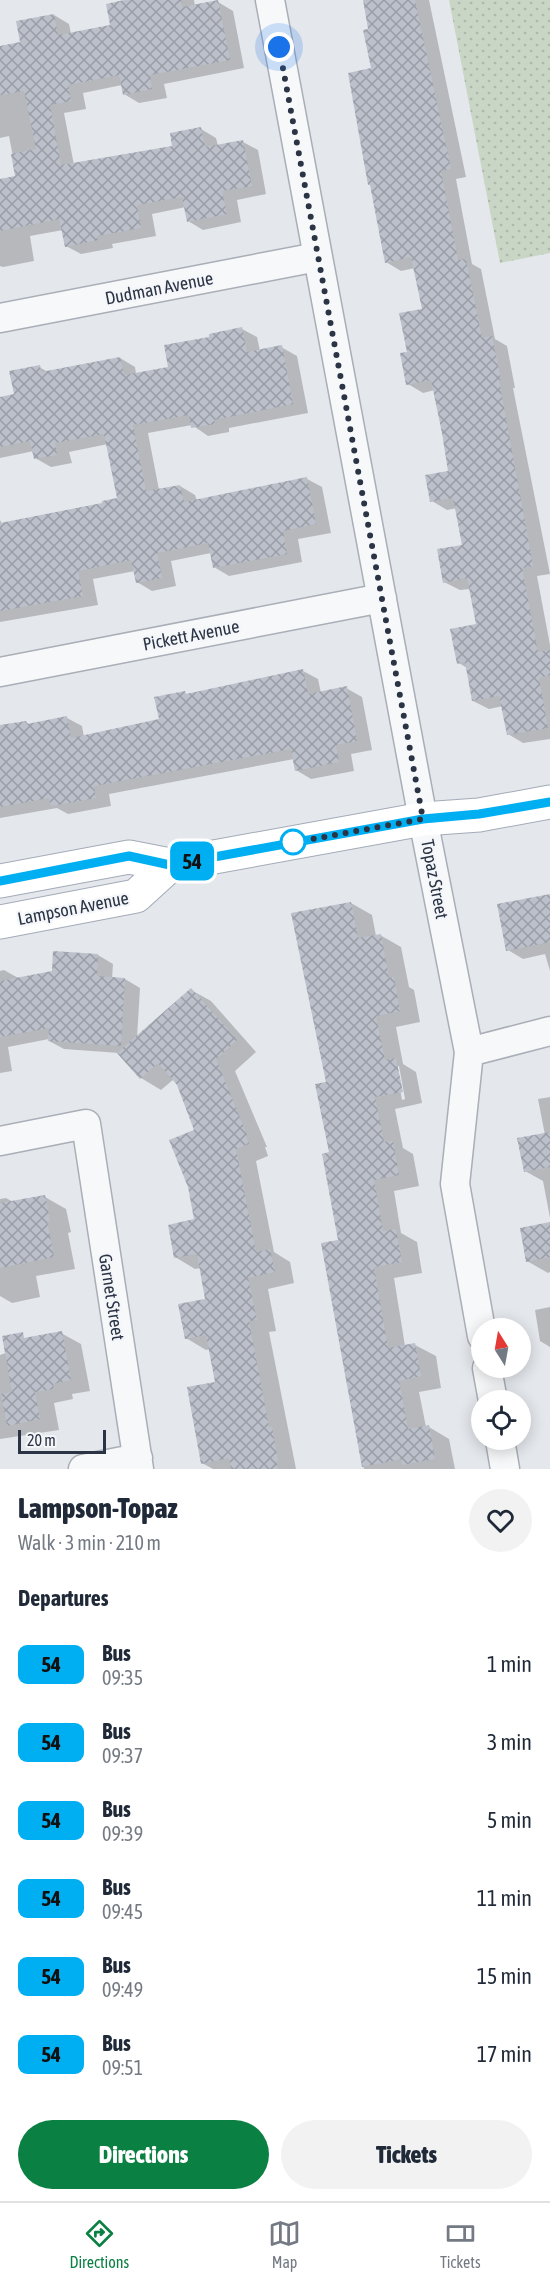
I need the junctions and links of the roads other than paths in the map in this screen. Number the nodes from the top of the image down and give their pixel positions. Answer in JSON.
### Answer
{"nodes":[{"id":1,"x":270,"y":0,"type":"edge"},
{"id":2,"x":317,"y":257,"type":"junction"},
{"id":3,"x":0,"y":318,"type":"edge"},
{"id":4,"x":382,"y":598,"type":"junction"},
{"id":5,"x":0,"y":672,"type":"edge"},
{"id":6,"x":550,"y":802,"type":"edge"},
{"id":7,"x":423,"y":819,"type":"junction"},
{"id":8,"x":170,"y":865,"type":"junction"},
{"id":9,"x":0,"y":881,"type":"edge"},
{"id":10,"x":0,"y":922,"type":"edge"},
{"id":11,"x":550,"y":1031,"type":"edge"},
{"id":12,"x":469,"y":1052,"type":"junction"},
{"id":13,"x":0,"y":1141,"type":"edge"},
{"id":14,"x":479,"y":1318,"type":"edge"},
{"id":15,"x":502,"y":1450,"type":"edge"},
{"id":16,"x":138,"y":1464,"type":"edge"},
{"id":17,"x":82,"y":1469,"type":"edge"},
{"id":18,"x":505,"y":1469,"type":"edge"}],
"edges":[{"from":1,"to":2,"type":"street","name":"Topaz Street"},
{"from":2,"to":3,"type":"street","name":"Dudman Avenue"},
{"from":2,"to":4,"type":"street","name":"Topaz Street"},
{"from":4,"to":5,"type":"street","name":"Pickett Avenue"},
{"from":4,"to":7,"type":"street","name":"Topaz Street"},
{"from":6,"to":7,"type":"main road"},
{"from":7,"to":8,"type":"main road"},
{"from":7,"to":12,"type":"street","name":"Topaz Street"},
{"from":8,"to":9,"type":"main road"},
{"from":8,"to":10,"type":"main road","name":"Lampson Avenue"},
{"from":11,"to":12,"type":"street"},
{"from":12,"to":14,"type":"street","name":"Topaz Street"},
{"from":13,"to":16,"type":"street","name":"Garnet Street"},
{"from":15,"to":18,"type":"street"},
{"from":16,"to":17,"type":"street"}]}
